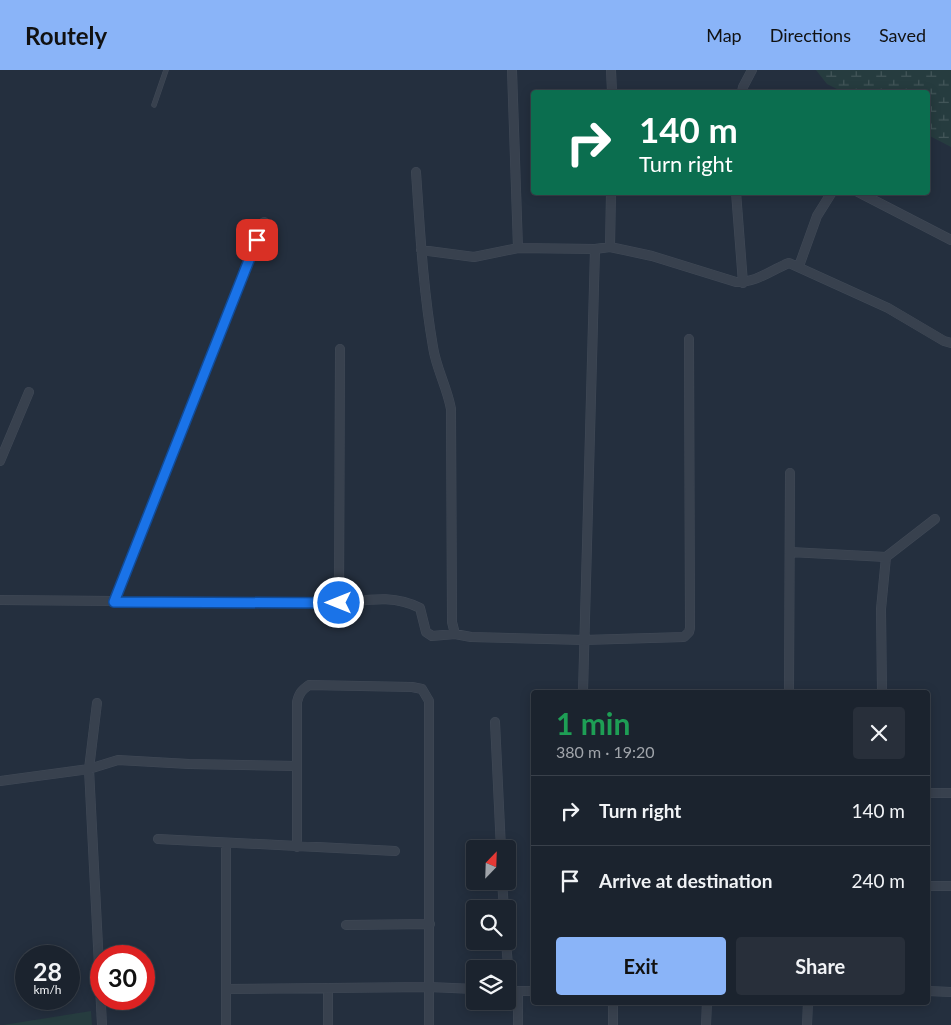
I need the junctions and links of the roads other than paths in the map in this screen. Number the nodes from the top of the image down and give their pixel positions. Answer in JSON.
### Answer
{"nodes":[{"id":1,"x":166,"y":70,"type":"edge"},
{"id":2,"x":512,"y":70,"type":"edge"},
{"id":3,"x":611,"y":70,"type":"edge"},
{"id":4,"x":752,"y":70,"type":"edge"},
{"id":5,"x":612,"y":90,"type":"edge"},
{"id":6,"x":742,"y":90,"type":"edge"},
{"id":7,"x":154,"y":105,"type":"dead end"},
{"id":8,"x":416,"y":172,"type":"dead end"},
{"id":9,"x":611,"y":195,"type":"edge"},
{"id":10,"x":736,"y":195,"type":"edge"},
{"id":11,"x":830,"y":195,"type":"edge"},
{"id":12,"x":864,"y":195,"type":"edge"},
{"id":13,"x":264,"y":222,"type":"dead end"},
{"id":14,"x":951,"y":240,"type":"edge"},
{"id":15,"x":610,"y":247,"type":"junction"},
{"id":16,"x":518,"y":248,"type":"junction"},
{"id":17,"x":595,"y":249,"type":"junction"},
{"id":18,"x":421,"y":250,"type":"junction"},
{"id":19,"x":799,"y":266,"type":"junction"},
{"id":20,"x":743,"y":282,"type":"junction"},
{"id":21,"x":689,"y":339,"type":"dead end"},
{"id":22,"x":951,"y":343,"type":"edge"},
{"id":23,"x":340,"y":348,"type":"dead end"},
{"id":24,"x":29,"y":392,"type":"dead end"},
{"id":25,"x":0,"y":461,"type":"edge"},
{"id":26,"x":790,"y":473,"type":"dead end"},
{"id":27,"x":935,"y":519,"type":"dead end"},
{"id":28,"x":790,"y":552,"type":"junction"},
{"id":29,"x":886,"y":557,"type":"junction"},
{"id":30,"x":0,"y":600,"type":"edge"},
{"id":31,"x":114,"y":602,"type":"junction"},
{"id":32,"x":339,"y":603,"type":"junction"},
{"id":33,"x":455,"y":634,"type":"junction"},
{"id":34,"x":584,"y":640,"type":"junction"},
{"id":35,"x":583,"y":690,"type":"edge"},
{"id":36,"x":788,"y":690,"type":"edge"},
{"id":37,"x":882,"y":690,"type":"edge"},
{"id":38,"x":97,"y":703,"type":"dead end"},
{"id":39,"x":495,"y":722,"type":"dead end"},
{"id":40,"x":297,"y":766,"type":"junction"},
{"id":41,"x":89,"y":769,"type":"junction"},
{"id":42,"x":0,"y":781,"type":"edge"},
{"id":43,"x":930,"y":793,"type":"edge"},
{"id":44,"x":951,"y":793,"type":"edge"},
{"id":45,"x":158,"y":840,"type":"dead end"},
{"id":46,"x":501,"y":840,"type":"edge"},
{"id":47,"x":226,"y":844,"type":"junction"},
{"id":48,"x":297,"y":847,"type":"junction"},
{"id":49,"x":395,"y":851,"type":"dead end"},
{"id":50,"x":930,"y":886,"type":"edge"},
{"id":51,"x":951,"y":886,"type":"edge"},
{"id":52,"x":430,"y":924,"type":"junction"},
{"id":53,"x":346,"y":925,"type":"dead end"},
{"id":54,"x":430,"y":987,"type":"junction"},
{"id":55,"x":226,"y":988,"type":"junction"},
{"id":56,"x":328,"y":988,"type":"junction"},
{"id":57,"x":466,"y":989,"type":"edge"},
{"id":58,"x":516,"y":991,"type":"edge"},
{"id":59,"x":531,"y":991,"type":"edge"},
{"id":60,"x":930,"y":991,"type":"edge"},
{"id":61,"x":951,"y":992,"type":"edge"},
{"id":62,"x":613,"y":1005,"type":"edge"},
{"id":63,"x":707,"y":1005,"type":"edge"},
{"id":64,"x":808,"y":1005,"type":"edge"},
{"id":65,"x":515,"y":1010,"type":"edge"},
{"id":66,"x":102,"y":1025,"type":"edge"},
{"id":67,"x":226,"y":1025,"type":"edge"},
{"id":68,"x":328,"y":1025,"type":"edge"},
{"id":69,"x":429,"y":1025,"type":"edge"},
{"id":70,"x":518,"y":1025,"type":"edge"},
{"id":71,"x":613,"y":1025,"type":"edge"},
{"id":72,"x":706,"y":1025,"type":"edge"},
{"id":73,"x":807,"y":1025,"type":"edge"}],
"edges":[{"from":1,"to":7,"type":"lane"},
{"from":2,"to":16,"type":"street"},
{"from":3,"to":5,"type":"street"},
{"from":4,"to":6,"type":"street"},
{"from":8,"to":18,"type":"street"},
{"from":9,"to":15,"type":"street"},
{"from":10,"to":20,"type":"street"},
{"from":11,"to":19,"type":"street"},
{"from":12,"to":14,"type":"street"},
{"from":13,"to":31,"type":"street"},
{"from":15,"to":17,"type":"street"},
{"from":15,"to":20,"type":"street"},
{"from":16,"to":17,"type":"street"},
{"from":16,"to":18,"type":"street"},
{"from":17,"to":34,"type":"street"},
{"from":18,"to":33,"type":"street"},
{"from":19,"to":20,"type":"street"},
{"from":19,"to":22,"type":"street"},
{"from":21,"to":34,"type":"street"},
{"from":23,"to":32,"type":"street"},
{"from":24,"to":25,"type":"street"},
{"from":26,"to":28,"type":"street"},
{"from":27,"to":29,"type":"street"},
{"from":28,"to":29,"type":"street"},
{"from":28,"to":36,"type":"street"},
{"from":29,"to":37,"type":"street"},
{"from":30,"to":31,"type":"street"},
{"from":31,"to":32,"type":"street"},
{"from":32,"to":33,"type":"street"},
{"from":33,"to":34,"type":"street"},
{"from":34,"to":35,"type":"street"},
{"from":38,"to":41,"type":"street"},
{"from":39,"to":46,"type":"street"},
{"from":40,"to":41,"type":"street"},
{"from":40,"to":48,"type":"street"},
{"from":40,"to":52,"type":"street"},
{"from":41,"to":42,"type":"street"},
{"from":41,"to":66,"type":"street"},
{"from":43,"to":44,"type":"street"},
{"from":45,"to":47,"type":"street"},
{"from":47,"to":48,"type":"street"},
{"from":47,"to":55,"type":"street"},
{"from":48,"to":49,"type":"street"},
{"from":50,"to":51,"type":"street"},
{"from":52,"to":53,"type":"street"},
{"from":52,"to":54,"type":"street"},
{"from":54,"to":56,"type":"street"},
{"from":54,"to":57,"type":"street"},
{"from":54,"to":69,"type":"street"},
{"from":55,"to":56,"type":"street"},
{"from":55,"to":67,"type":"street"},
{"from":56,"to":68,"type":"street"},
{"from":58,"to":59,"type":"street"},
{"from":60,"to":61,"type":"street"},
{"from":62,"to":71,"type":"street"},
{"from":63,"to":72,"type":"street"},
{"from":64,"to":73,"type":"street"},
{"from":65,"to":70,"type":"street"}]}
